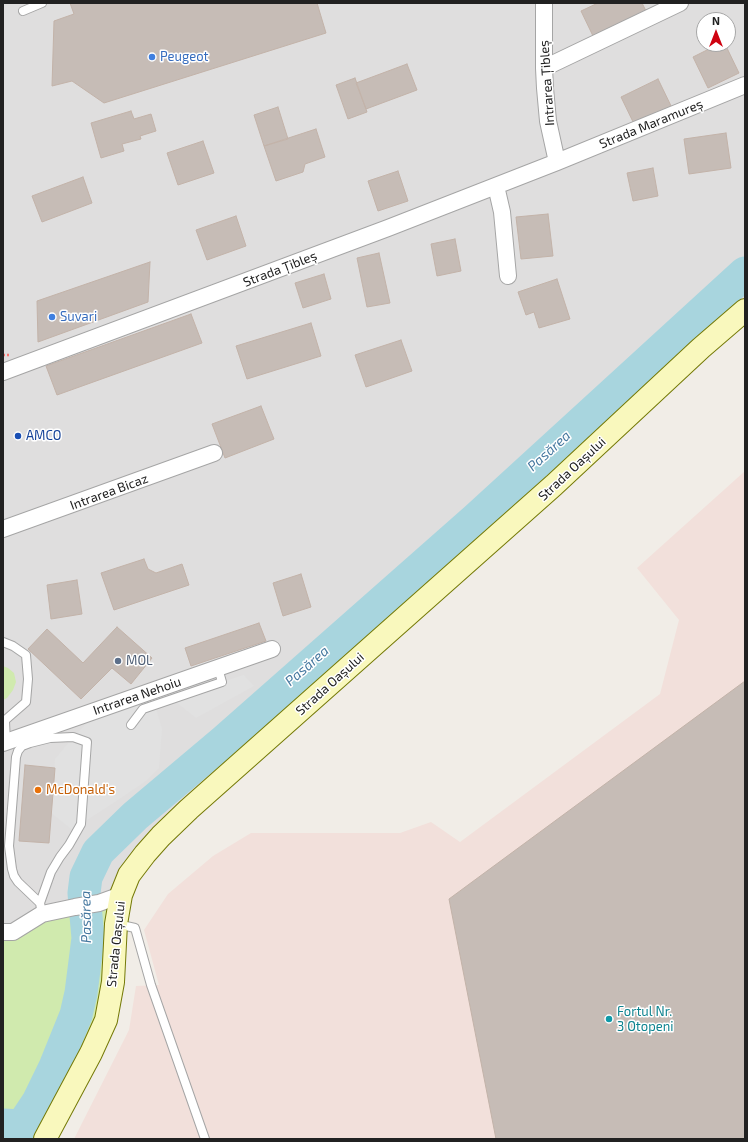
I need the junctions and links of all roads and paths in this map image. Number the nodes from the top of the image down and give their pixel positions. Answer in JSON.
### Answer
{"nodes":[{"id":1,"x":42,"y":3,"type":"edge"},
{"id":2,"x":544,"y":3,"type":"edge"},
{"id":3,"x":680,"y":3,"type":"edge"},
{"id":4,"x":23,"y":11,"type":"dead end"},
{"id":5,"x":544,"y":68,"type":"junction"},
{"id":6,"x":745,"y":85,"type":"edge"},
{"id":7,"x":556,"y":162,"type":"junction"},
{"id":8,"x":496,"y":186,"type":"junction"},
{"id":9,"x":508,"y":276,"type":"dead end"},
{"id":10,"x":745,"y":310,"type":"edge"},
{"id":11,"x":3,"y":355,"type":"edge"},
{"id":12,"x":11,"y":355,"type":"dead end"},
{"id":13,"x":3,"y":372,"type":"edge"},
{"id":14,"x":214,"y":453,"type":"dead end"},
{"id":15,"x":3,"y":529,"type":"edge"},
{"id":16,"x":3,"y":642,"type":"edge"},
{"id":17,"x":272,"y":649,"type":"dead end"},
{"id":18,"x":218,"y":668,"type":"junction"},
{"id":19,"x":4,"y":722,"type":"edge"},
{"id":20,"x":131,"y":725,"type":"dead end"},
{"id":21,"x":4,"y":742,"type":"edge"},
{"id":22,"x":121,"y":895,"type":"junction"},
{"id":23,"x":41,"y":909,"type":"junction"},
{"id":24,"x":116,"y":924,"type":"junction"},
{"id":25,"x":3,"y":932,"type":"edge"},
{"id":26,"x":45,"y":1139,"type":"edge"},
{"id":27,"x":205,"y":1139,"type":"edge"}],
"edges":[{"from":1,"to":4,"type":"lane"},
{"from":2,"to":5,"type":"street","name":"Intrarea Țibleș"},
{"from":3,"to":5,"type":"street"},
{"from":5,"to":7,"type":"street","name":"Intrarea Țibleș"},
{"from":6,"to":7,"type":"street","name":"Strada Maramureș"},
{"from":7,"to":8,"type":"street","name":"Strada Țibleș"},
{"from":8,"to":9,"type":"street"},
{"from":8,"to":13,"type":"street","name":"Strada Țibleș"},
{"from":10,"to":22,"type":"street","name":"Strada Oașului"},
{"from":11,"to":12,"type":"path","bridge":true},
{"from":14,"to":15,"type":"street","name":"Intrarea Bicaz"},
{"from":16,"to":19,"type":"lane"},
{"from":17,"to":18,"type":"street","name":"Intrarea Nehoiu"},
{"from":18,"to":20,"type":"lane"},
{"from":18,"to":21,"type":"street","name":"Intrarea Nehoiu"},
{"from":19,"to":21,"type":"lane"},
{"from":22,"to":23,"type":"street"},
{"from":22,"to":24,"type":"street","name":"Strada Oașului"},
{"from":23,"to":23,"type":"lane"},
{"from":23,"to":25,"type":"street"},
{"from":24,"to":26,"type":"street","name":"Strada Oașului"},
{"from":24,"to":27,"type":"lane"}]}
